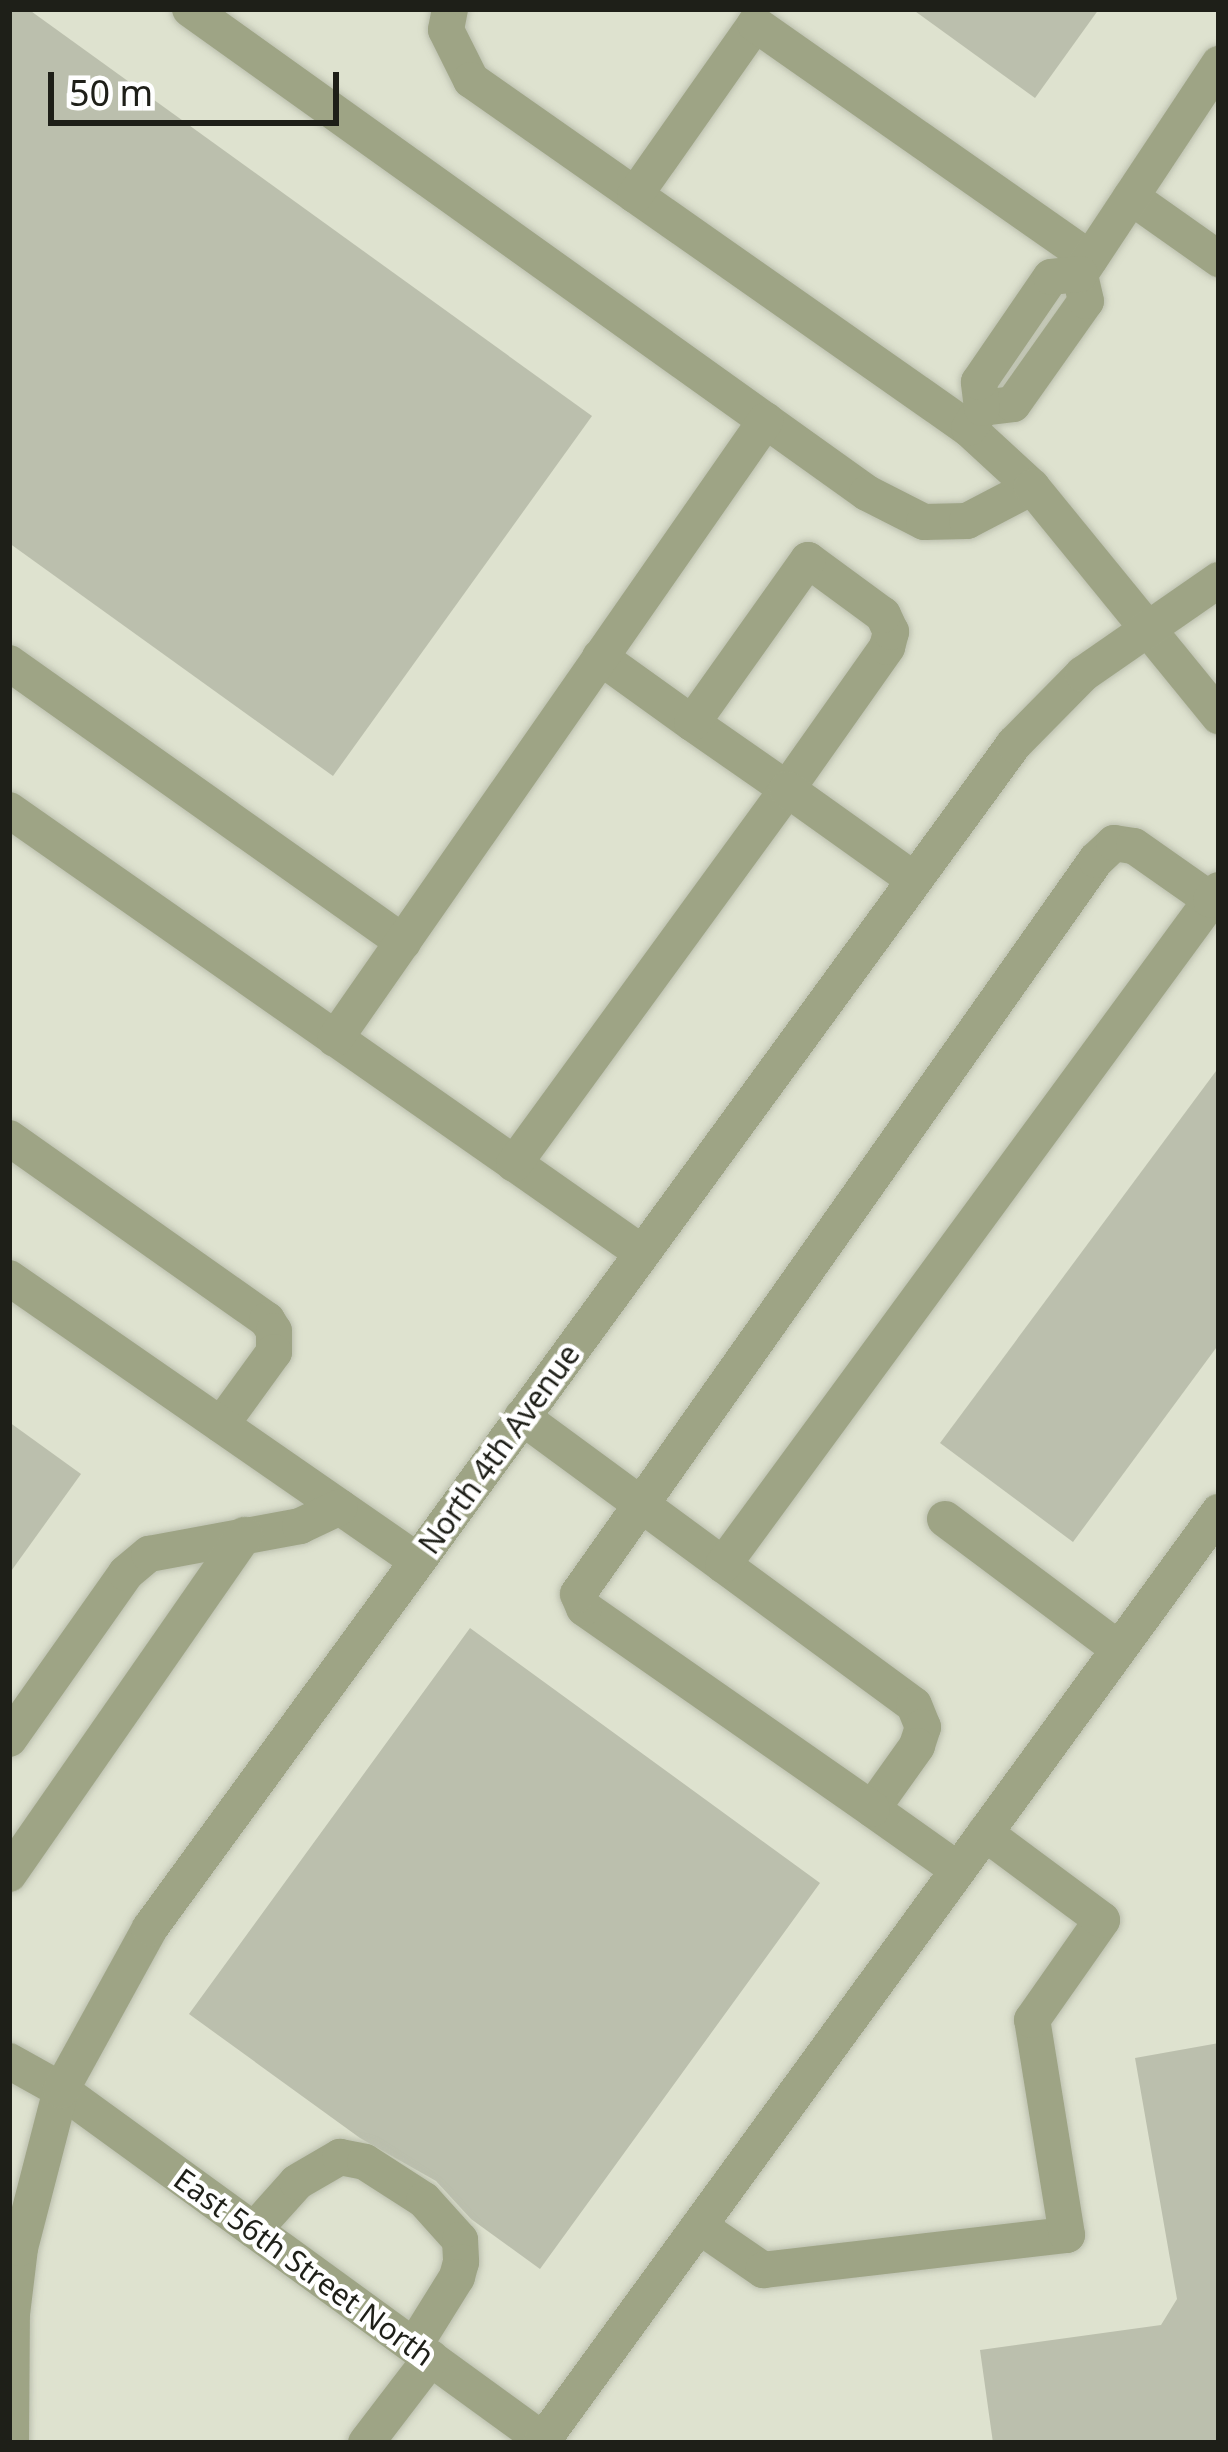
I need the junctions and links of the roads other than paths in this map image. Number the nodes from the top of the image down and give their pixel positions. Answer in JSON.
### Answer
{"nodes":[{"id":1,"x":190,"y":9,"type":"edge"},
{"id":2,"x":450,"y":9,"type":"edge"},
{"id":3,"x":1219,"y":64,"type":"edge"},
{"id":4,"x":635,"y":195,"type":"junction"},
{"id":5,"x":1131,"y":197,"type":"junction"},
{"id":6,"x":1219,"y":259,"type":"edge"},
{"id":7,"x":1085,"y":266,"type":"junction"},
{"id":8,"x":975,"y":418,"type":"junction"},
{"id":9,"x":766,"y":420,"type":"junction"},
{"id":10,"x":1032,"y":487,"type":"junction"},
{"id":11,"x":1219,"y":580,"type":"edge"},
{"id":12,"x":1146,"y":629,"type":"junction"},
{"id":13,"x":601,"y":657,"type":"junction"},
{"id":14,"x":9,"y":664,"type":"edge"},
{"id":15,"x":1219,"y":716,"type":"edge"},
{"id":16,"x":692,"y":723,"type":"junction"},
{"id":17,"x":788,"y":789,"type":"junction"},
{"id":18,"x":9,"y":811,"type":"edge"},
{"id":19,"x":912,"y":878,"type":"junction"},
{"id":20,"x":1215,"y":895,"type":"edge"},
{"id":21,"x":403,"y":942,"type":"junction"},
{"id":22,"x":335,"y":1039,"type":"junction"},
{"id":23,"x":9,"y":1138,"type":"edge"},
{"id":24,"x":514,"y":1164,"type":"junction"},
{"id":25,"x":641,"y":1252,"type":"junction"},
{"id":26,"x":9,"y":1278,"type":"edge"},
{"id":27,"x":522,"y":1417,"type":"junction"},
{"id":28,"x":221,"y":1425,"type":"junction"},
{"id":29,"x":640,"y":1504,"type":"junction"},
{"id":30,"x":340,"y":1508,"type":"junction"},
{"id":31,"x":1219,"y":1512,"type":"edge"},
{"id":32,"x":945,"y":1519,"type":"dead end"},
{"id":33,"x":245,"y":1535,"type":"junction"},
{"id":34,"x":417,"y":1561,"type":"junction"},
{"id":35,"x":723,"y":1565,"type":"junction"},
{"id":36,"x":1119,"y":1649,"type":"junction"},
{"id":37,"x":9,"y":1739,"type":"edge"},
{"id":38,"x":872,"y":1809,"type":"junction"},
{"id":39,"x":985,"y":1833,"type":"junction"},
{"id":40,"x":958,"y":1870,"type":"junction"},
{"id":41,"x":9,"y":1874,"type":"edge"},
{"id":42,"x":9,"y":2061,"type":"edge"},
{"id":43,"x":61,"y":2090,"type":"junction"},
{"id":44,"x":699,"y":2225,"type":"junction"},
{"id":45,"x":254,"y":2230,"type":"junction"},
{"id":46,"x":422,"y":2352,"type":"junction"},
{"id":47,"x":543,"y":2442,"type":"edge"},
{"id":48,"x":11,"y":2443,"type":"edge"},
{"id":49,"x":366,"y":2443,"type":"edge"}],
"edges":[{"from":1,"to":9,"type":"street"},
{"from":2,"to":4,"type":"street"},
{"from":3,"to":5,"type":"street"},
{"from":4,"to":7,"type":"street"},
{"from":4,"to":8,"type":"street"},
{"from":5,"to":6,"type":"street"},
{"from":5,"to":7,"type":"street"},
{"from":7,"to":8,"type":"street"},
{"from":8,"to":10,"type":"street"},
{"from":9,"to":10,"type":"street"},
{"from":9,"to":13,"type":"street"},
{"from":10,"to":12,"type":"street"},
{"from":11,"to":12,"type":"street","name":"North 4th Avenue"},
{"from":12,"to":15,"type":"street"},
{"from":12,"to":19,"type":"street","name":"North 4th Avenue"},
{"from":13,"to":16,"type":"street"},
{"from":13,"to":21,"type":"street"},
{"from":14,"to":21,"type":"street"},
{"from":16,"to":17,"type":"street"},
{"from":16,"to":17,"type":"street"},
{"from":17,"to":19,"type":"street"},
{"from":17,"to":24,"type":"street"},
{"from":18,"to":22,"type":"street"},
{"from":19,"to":25,"type":"street","name":"North 4th Avenue"},
{"from":20,"to":29,"type":"street"},
{"from":20,"to":35,"type":"street"},
{"from":21,"to":22,"type":"street"},
{"from":22,"to":24,"type":"street"},
{"from":23,"to":28,"type":"street"},
{"from":24,"to":25,"type":"street"},
{"from":25,"to":27,"type":"street","name":"North 4th Avenue"},
{"from":26,"to":28,"type":"street"},
{"from":27,"to":29,"type":"street"},
{"from":27,"to":34,"type":"street","name":"North 4th Avenue"},
{"from":28,"to":30,"type":"street"},
{"from":29,"to":35,"type":"street"},
{"from":29,"to":38,"type":"street"},
{"from":30,"to":33,"type":"street"},
{"from":30,"to":34,"type":"street"},
{"from":31,"to":36,"type":"street"},
{"from":32,"to":36,"type":"street"},
{"from":33,"to":37,"type":"street"},
{"from":33,"to":41,"type":"street"},
{"from":34,"to":43,"type":"street","name":"North 4th Avenue"},
{"from":35,"to":38,"type":"street"},
{"from":36,"to":39,"type":"street"},
{"from":38,"to":40,"type":"street"},
{"from":39,"to":40,"type":"street"},
{"from":39,"to":44,"type":"street"},
{"from":40,"to":44,"type":"street"},
{"from":42,"to":43,"type":"street","name":"East 56th Street North"},
{"from":43,"to":45,"type":"street","name":"East 56th Street North"},
{"from":43,"to":48,"type":"street","name":"North 4th Avenue"},
{"from":44,"to":47,"type":"street"},
{"from":45,"to":46,"type":"street","name":"East 56th Street North"},
{"from":45,"to":46,"type":"street"},
{"from":46,"to":47,"type":"street","name":"East 56th Street North"},
{"from":46,"to":49,"type":"street"}]}
